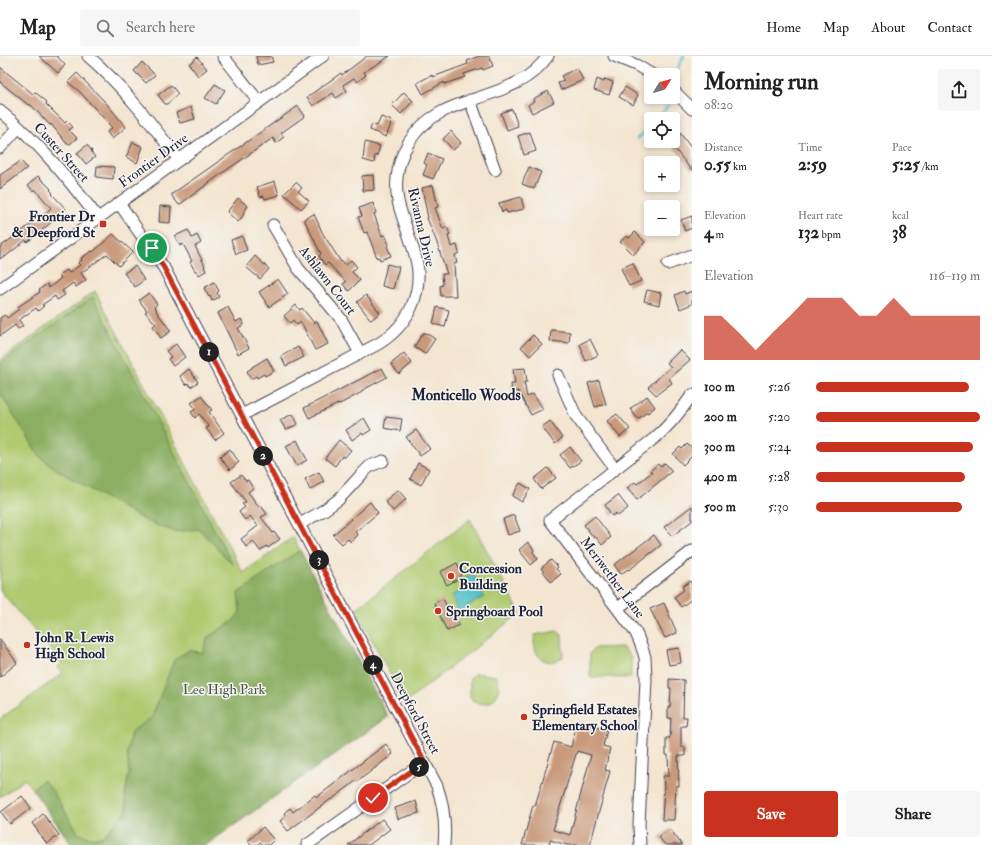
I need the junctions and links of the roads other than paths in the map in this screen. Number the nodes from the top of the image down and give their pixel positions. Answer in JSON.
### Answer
{"nodes":[{"id":1,"x":88,"y":56,"type":"edge"},
{"id":2,"x":223,"y":56,"type":"edge"},
{"id":3,"x":323,"y":56,"type":"edge"},
{"id":4,"x":548,"y":56,"type":"edge"},
{"id":5,"x":614,"y":56,"type":"edge"},
{"id":6,"x":644,"y":70,"type":"edge"},
{"id":7,"x":680,"y":97,"type":"edge"},
{"id":8,"x":470,"y":100,"type":"junction"},
{"id":9,"x":259,"y":102,"type":"junction"},
{"id":10,"x":692,"y":109,"type":"edge"},
{"id":11,"x":0,"y":111,"type":"edge"},
{"id":12,"x":20,"y":127,"type":"junction"},
{"id":13,"x":0,"y":148,"type":"edge"},
{"id":14,"x":179,"y":160,"type":"junction"},
{"id":15,"x":495,"y":170,"type":"dead end"},
{"id":16,"x":119,"y":203,"type":"junction"},
{"id":17,"x":98,"y":218,"type":"junction"},
{"id":18,"x":273,"y":225,"type":"dead end"},
{"id":19,"x":692,"y":255,"type":"edge"},
{"id":20,"x":668,"y":264,"type":"dead end"},
{"id":21,"x":0,"y":289,"type":"edge"},
{"id":22,"x":360,"y":353,"type":"junction"},
{"id":23,"x":558,"y":375,"type":"dead end"},
{"id":24,"x":692,"y":395,"type":"edge"},
{"id":25,"x":242,"y":415,"type":"junction"},
{"id":26,"x":383,"y":461,"type":"dead end"},
{"id":27,"x":615,"y":469,"type":"junction"},
{"id":28,"x":300,"y":524,"type":"junction"},
{"id":29,"x":692,"y":551,"type":"edge"},
{"id":30,"x":618,"y":608,"type":"junction"},
{"id":31,"x":425,"y":763,"type":"junction"},
{"id":32,"x":307,"y":845,"type":"edge"},
{"id":33,"x":444,"y":845,"type":"edge"},
{"id":34,"x":640,"y":845,"type":"edge"}],
"edges":[{"from":1,"to":14,"type":"street"},
{"from":2,"to":9,"type":"street"},
{"from":3,"to":9,"type":"street","name":"Frontier Drive"},
{"from":4,"to":8,"type":"street","name":"Rivanna Drive"},
{"from":5,"to":6,"type":"street"},
{"from":7,"to":10,"type":"street"},
{"from":8,"to":15,"type":"street"},
{"from":8,"to":22,"type":"street","name":"Rivanna Drive"},
{"from":9,"to":14,"type":"street","name":"Frontier Drive"},
{"from":11,"to":12,"type":"street","name":"Custer Street"},
{"from":12,"to":13,"type":"street"},
{"from":12,"to":17,"type":"street","name":"Custer Street"},
{"from":14,"to":16,"type":"street","name":"Frontier Drive"},
{"from":16,"to":17,"type":"street","name":"Frontier Drive"},
{"from":16,"to":25,"type":"street","name":"Deepford Street"},
{"from":17,"to":21,"type":"street","name":"Frontier Drive"},
{"from":18,"to":22,"type":"street","name":"Ashlawn Court"},
{"from":19,"to":20,"type":"street"},
{"from":22,"to":25,"type":"street","name":"Rivanna Drive"},
{"from":23,"to":27,"type":"street"},
{"from":24,"to":27,"type":"street","name":"Meriwether Lane"},
{"from":25,"to":28,"type":"street","name":"Deepford Street"},
{"from":26,"to":28,"type":"street"},
{"from":27,"to":30,"type":"street","name":"Meriwether Lane"},
{"from":28,"to":31,"type":"street","name":"Deepford Street"},
{"from":29,"to":30,"type":"street"},
{"from":30,"to":34,"type":"street","name":"Meriwether Lane"},
{"from":31,"to":32,"type":"street"},
{"from":31,"to":33,"type":"street","name":"Deepford Street"}]}
